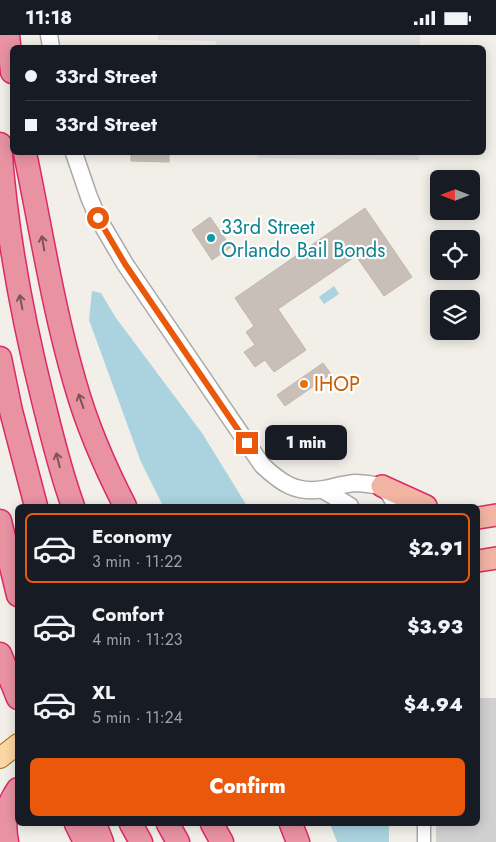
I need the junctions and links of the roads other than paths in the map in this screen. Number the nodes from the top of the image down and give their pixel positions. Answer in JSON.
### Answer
{"nodes":[{"id":1,"x":8,"y":35,"type":"edge"},
{"id":2,"x":10,"y":53,"type":"edge"},
{"id":3,"x":0,"y":144,"type":"edge"},
{"id":4,"x":25,"y":155,"type":"edge"},
{"id":5,"x":75,"y":155,"type":"edge"},
{"id":6,"x":0,"y":358,"type":"edge"},
{"id":7,"x":382,"y":486,"type":"junction"},
{"id":8,"x":323,"y":490,"type":"junction"},
{"id":9,"x":35,"y":504,"type":"edge"},
{"id":10,"x":72,"y":504,"type":"edge"},
{"id":11,"x":124,"y":504,"type":"edge"},
{"id":12,"x":347,"y":504,"type":"edge"},
{"id":13,"x":395,"y":504,"type":"edge"},
{"id":14,"x":422,"y":504,"type":"edge"},
{"id":15,"x":496,"y":515,"type":"edge"},
{"id":16,"x":0,"y":517,"type":"edge"},
{"id":17,"x":480,"y":517,"type":"edge"},
{"id":18,"x":0,"y":521,"type":"edge"},
{"id":19,"x":15,"y":557,"type":"edge"},
{"id":20,"x":496,"y":558,"type":"edge"},
{"id":21,"x":480,"y":561,"type":"edge"},
{"id":22,"x":15,"y":583,"type":"edge"},
{"id":23,"x":0,"y":654,"type":"edge"},
{"id":24,"x":15,"y":691,"type":"edge"},
{"id":25,"x":15,"y":746,"type":"edge"},
{"id":26,"x":0,"y":758,"type":"edge"},
{"id":27,"x":15,"y":793,"type":"edge"},
{"id":28,"x":77,"y":826,"type":"edge"},
{"id":29,"x":95,"y":826,"type":"edge"},
{"id":30,"x":132,"y":826,"type":"edge"},
{"id":31,"x":169,"y":826,"type":"edge"},
{"id":32,"x":213,"y":826,"type":"edge"},
{"id":33,"x":292,"y":826,"type":"edge"},
{"id":34,"x":424,"y":826,"type":"edge"},
{"id":35,"x":7,"y":832,"type":"edge"},
{"id":36,"x":86,"y":842,"type":"edge"},
{"id":37,"x":102,"y":842,"type":"edge"},
{"id":38,"x":141,"y":842,"type":"edge"},
{"id":39,"x":178,"y":842,"type":"edge"},
{"id":40,"x":222,"y":842,"type":"edge"},
{"id":41,"x":298,"y":842,"type":"edge"},
{"id":42,"x":424,"y":842,"type":"edge"}],
"edges":[{"from":1,"to":2,"type":"highway"},
{"from":10,"to":3,"type":"highway","one_way":true},
{"from":11,"to":4,"type":"highway","one_way":true},
{"from":5,"to":8,"type":"street"},
{"from":6,"to":9,"type":"highway"},
{"from":7,"to":8,"type":"street"},
{"from":7,"to":13,"type":"street"},
{"from":7,"to":14,"type":"highway"},
{"from":8,"to":12,"type":"street"},
{"from":15,"to":17,"type":"highway"},
{"from":16,"to":19,"type":"highway"},
{"from":18,"to":22,"type":"highway"},
{"from":20,"to":21,"type":"highway"},
{"from":23,"to":24,"type":"highway"},
{"from":25,"to":26,"type":"main road"},
{"from":27,"to":35,"type":"highway"},
{"from":28,"to":36,"type":"highway"},
{"from":29,"to":37,"type":"highway"},
{"from":30,"to":38,"type":"highway"},
{"from":31,"to":39,"type":"highway"},
{"from":32,"to":40,"type":"highway"},
{"from":33,"to":41,"type":"highway"},
{"from":34,"to":42,"type":"street"}]}
